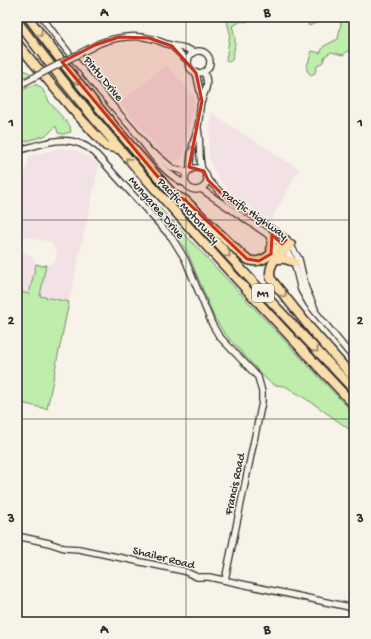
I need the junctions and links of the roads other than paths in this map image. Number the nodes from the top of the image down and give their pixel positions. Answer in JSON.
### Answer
{"nodes":[{"id":1,"x":28,"y":17,"type":"edge"},
{"id":2,"x":42,"y":17,"type":"edge"},
{"id":3,"x":17,"y":21,"type":"edge"},
{"id":4,"x":17,"y":43,"type":"edge"},
{"id":5,"x":172,"y":46,"type":"junction"},
{"id":6,"x":194,"y":53,"type":"junction"},
{"id":7,"x":188,"y":61,"type":"junction"},
{"id":8,"x":204,"y":72,"type":"junction"},
{"id":9,"x":196,"y":73,"type":"junction"},
{"id":10,"x":25,"y":82,"type":"junction"},
{"id":11,"x":17,"y":84,"type":"edge"},
{"id":12,"x":17,"y":87,"type":"edge"},
{"id":13,"x":202,"y":101,"type":"junction"},
{"id":14,"x":198,"y":129,"type":"junction"},
{"id":15,"x":118,"y":149,"type":"junction"},
{"id":16,"x":17,"y":151,"type":"edge"},
{"id":17,"x":151,"y":152,"type":"junction"},
{"id":18,"x":202,"y":169,"type":"junction"},
{"id":19,"x":188,"y":171,"type":"junction"},
{"id":20,"x":208,"y":180,"type":"junction"},
{"id":21,"x":186,"y":184,"type":"junction"},
{"id":22,"x":201,"y":189,"type":"junction"},
{"id":23,"x":173,"y":195,"type":"junction"},
{"id":24,"x":272,"y":237,"type":"junction"},
{"id":25,"x":286,"y":245,"type":"junction"},
{"id":26,"x":273,"y":257,"type":"junction"},
{"id":27,"x":294,"y":262,"type":"junction"},
{"id":28,"x":317,"y":313,"type":"junction"},
{"id":29,"x":354,"y":359,"type":"edge"},
{"id":30,"x":354,"y":378,"type":"edge"},
{"id":31,"x":354,"y":390,"type":"edge"},
{"id":32,"x":262,"y":392,"type":"joint"},
{"id":33,"x":354,"y":405,"type":"edge"},
{"id":34,"x":17,"y":536,"type":"edge"},
{"id":35,"x":226,"y":580,"type":"junction"},
{"id":36,"x":354,"y":608,"type":"edge"}],
"edges":[{"from":1,"to":23,"type":"highway","name":"Pacific Motorway","number":"M1","one_way":true},
{"from":2,"to":17,"type":"street","name":"Pintu Drive"},
{"from":3,"to":15,"type":"highway","name":"Pacific Motorway","number":"M1"},
{"from":4,"to":15,"type":"highway"},
{"from":5,"to":6,"type":"street"},
{"from":5,"to":7,"type":"street"},
{"from":5,"to":10,"type":"street","bridge":true},
{"from":6,"to":7,"type":"street"},
{"from":6,"to":8,"type":"street"},
{"from":7,"to":9,"type":"street"},
{"from":8,"to":9,"type":"street"},
{"from":8,"to":13,"type":"street"},
{"from":9,"to":13,"type":"street"},
{"from":10,"to":11,"type":"street"},
{"from":10,"to":12,"type":"street"},
{"from":13,"to":14,"type":"street"},
{"from":14,"to":18,"type":"street"},
{"from":19,"to":14,"type":"street","one_way":true},
{"from":33,"to":15,"type":"highway","name":"Pacific Motorway","number":"M1","one_way":true},
{"from":16,"to":32,"type":"street","name":"Mungaree Drive"},
{"from":17,"to":19,"type":"street","name":"Pintu Drive"},
{"from":17,"to":21,"type":"street","name":"Pintu Drive"},
{"from":18,"to":19,"type":"street"},
{"from":18,"to":20,"type":"street"},
{"from":19,"to":21,"type":"street"},
{"from":20,"to":22,"type":"street"},
{"from":20,"to":25,"type":"street","name":"Pacific Highway"},
{"from":21,"to":22,"type":"street"},
{"from":22,"to":24,"type":"street","name":"Pacific Highway"},
{"from":23,"to":26,"type":"highway"},
{"from":23,"to":31,"type":"highway","name":"Pacific Motorway","number":"M1","one_way":true},
{"from":24,"to":25,"type":"street","name":"Pacific Highway"},
{"from":24,"to":26,"type":"highway"},
{"from":25,"to":26,"type":"highway"},
{"from":25,"to":27,"type":"street","name":"Pacific Highway"},
{"from":25,"to":28,"type":"street","name":"Pacific Highway"},
{"from":26,"to":27,"type":"highway"},
{"from":26,"to":30,"type":"highway","one_way":true},
{"from":27,"to":28,"type":"street","name":"Pacific Highway"},
{"from":28,"to":29,"type":"street"},
{"from":32,"to":35,"type":"street","name":"Francis Road"},
{"from":34,"to":35,"type":"street","name":"Shailer Road"},
{"from":35,"to":36,"type":"street","name":"Shailer Road"}]}
